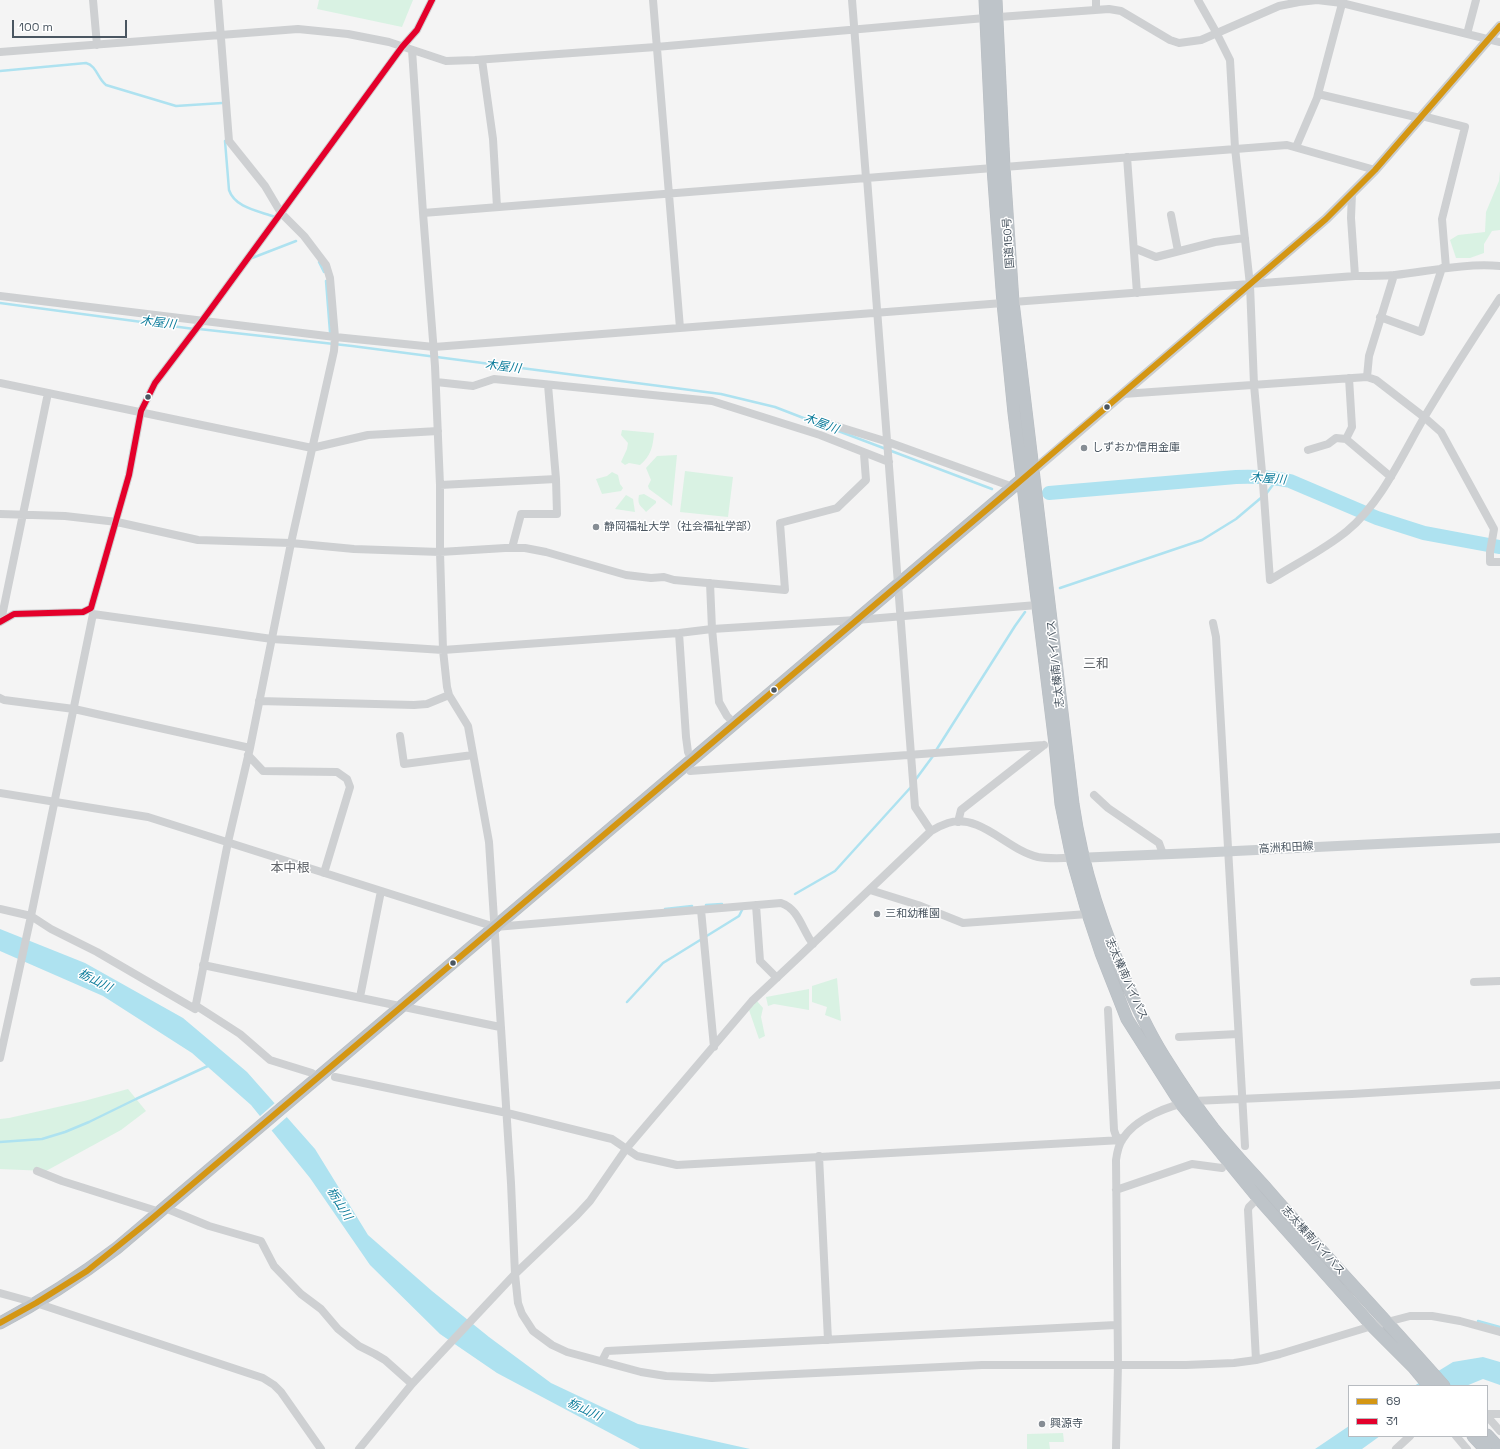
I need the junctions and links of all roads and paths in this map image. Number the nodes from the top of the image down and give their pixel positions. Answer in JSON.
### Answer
{"nodes":[{"id":1,"x":93,"y":0,"type":"edge"},
{"id":2,"x":218,"y":0,"type":"edge"},
{"id":3,"x":432,"y":0,"type":"edge"},
{"id":4,"x":653,"y":0,"type":"edge"},
{"id":5,"x":852,"y":0,"type":"edge"},
{"id":6,"x":985,"y":0,"type":"edge"},
{"id":7,"x":996,"y":0,"type":"edge"},
{"id":8,"x":1096,"y":0,"type":"edge"},
{"id":9,"x":1198,"y":0,"type":"edge"},
{"id":10,"x":1476,"y":0,"type":"edge"},
{"id":11,"x":1342,"y":1,"type":"edge"},
{"id":12,"x":1096,"y":10,"type":"junction"},
{"id":13,"x":991,"y":18,"type":"junction"},
{"id":14,"x":1500,"y":26,"type":"edge"},
{"id":15,"x":855,"y":29,"type":"junction"},
{"id":16,"x":1216,"y":32,"type":"junction"},
{"id":17,"x":1467,"y":34,"type":"junction"},
{"id":18,"x":220,"y":35,"type":"junction"},
{"id":19,"x":1489,"y":39,"type":"junction"},
{"id":20,"x":1500,"y":42,"type":"edge"},
{"id":21,"x":97,"y":45,"type":"junction"},
{"id":22,"x":402,"y":47,"type":"junction"},
{"id":23,"x":656,"y":47,"type":"junction"},
{"id":24,"x":412,"y":50,"type":"junction"},
{"id":25,"x":0,"y":52,"type":"edge"},
{"id":26,"x":482,"y":60,"type":"junction"},
{"id":27,"x":1318,"y":94,"type":"junction"},
{"id":28,"x":1421,"y":117,"type":"junction"},
{"id":29,"x":1296,"y":146,"type":"junction"},
{"id":30,"x":1235,"y":148,"type":"junction"},
{"id":31,"x":1127,"y":157,"type":"junction"},
{"id":32,"x":999,"y":167,"type":"junction"},
{"id":33,"x":1375,"y":170,"type":"junction"},
{"id":34,"x":867,"y":178,"type":"junction"},
{"id":35,"x":668,"y":192,"type":"junction"},
{"id":36,"x":1352,"y":193,"type":"junction"},
{"id":37,"x":498,"y":207,"type":"junction"},
{"id":38,"x":281,"y":213,"type":"junction"},
{"id":39,"x":423,"y":213,"type":"junction"},
{"id":40,"x":1171,"y":215,"type":"dead end"},
{"id":41,"x":1245,"y":238,"type":"junction"},
{"id":42,"x":1134,"y":248,"type":"junction"},
{"id":43,"x":1178,"y":251,"type":"junction"},
{"id":44,"x":1500,"y":266,"type":"edge"},
{"id":45,"x":1444,"y":268,"type":"junction"},
{"id":46,"x":1394,"y":275,"type":"junction"},
{"id":47,"x":1355,"y":276,"type":"junction"},
{"id":48,"x":1250,"y":285,"type":"junction"},
{"id":49,"x":1137,"y":293,"type":"junction"},
{"id":50,"x":0,"y":296,"type":"edge"},
{"id":51,"x":1500,"y":298,"type":"edge"},
{"id":52,"x":1008,"y":303,"type":"junction"},
{"id":53,"x":878,"y":313,"type":"junction"},
{"id":54,"x":1380,"y":318,"type":"junction"},
{"id":55,"x":202,"y":320,"type":"junction"},
{"id":56,"x":680,"y":328,"type":"junction"},
{"id":57,"x":335,"y":337,"type":"junction"},
{"id":58,"x":434,"y":347,"type":"junction"},
{"id":59,"x":1367,"y":377,"type":"junction"},
{"id":60,"x":1349,"y":378,"type":"junction"},
{"id":61,"x":436,"y":382,"type":"junction"},
{"id":62,"x":0,"y":383,"type":"edge"},
{"id":63,"x":548,"y":385,"type":"junction"},
{"id":64,"x":1254,"y":385,"type":"junction"},
{"id":65,"x":48,"y":393,"type":"junction"},
{"id":66,"x":1123,"y":394,"type":"junction"},
{"id":67,"x":141,"y":411,"type":"junction"},
{"id":68,"x":1424,"y":417,"type":"junction"},
{"id":69,"x":820,"y":421,"type":"dead end"},
{"id":70,"x":438,"y":431,"type":"junction"},
{"id":71,"x":1346,"y":439,"type":"junction"},
{"id":72,"x":888,"y":442,"type":"junction"},
{"id":73,"x":312,"y":448,"type":"junction"},
{"id":74,"x":1308,"y":450,"type":"dead end"},
{"id":75,"x":864,"y":454,"type":"junction"},
{"id":76,"x":888,"y":462,"type":"junction"},
{"id":77,"x":1034,"y":470,"type":"junction"},
{"id":78,"x":1391,"y":476,"type":"junction"},
{"id":79,"x":1022,"y":478,"type":"junction"},
{"id":80,"x":556,"y":480,"type":"junction"},
{"id":81,"x":440,"y":486,"type":"junction"},
{"id":82,"x":1013,"y":487,"type":"junction"},
{"id":83,"x":0,"y":514,"type":"edge"},
{"id":84,"x":23,"y":514,"type":"junction"},
{"id":85,"x":117,"y":522,"type":"junction"},
{"id":86,"x":291,"y":543,"type":"junction"},
{"id":87,"x":512,"y":548,"type":"junction"},
{"id":88,"x":440,"y":552,"type":"junction"},
{"id":89,"x":1500,"y":562,"type":"edge"},
{"id":90,"x":710,"y":583,"type":"junction"},
{"id":91,"x":898,"y":585,"type":"junction"},
{"id":92,"x":1037,"y":605,"type":"junction"},
{"id":93,"x":90,"y":612,"type":"junction"},
{"id":94,"x":901,"y":615,"type":"junction"},
{"id":95,"x":856,"y":620,"type":"junction"},
{"id":96,"x":0,"y":621,"type":"edge"},
{"id":97,"x":1213,"y":623,"type":"dead end"},
{"id":98,"x":712,"y":629,"type":"junction"},
{"id":99,"x":679,"y":633,"type":"junction"},
{"id":100,"x":272,"y":639,"type":"junction"},
{"id":101,"x":443,"y":650,"type":"junction"},
{"id":102,"x":449,"y":695,"type":"junction"},
{"id":103,"x":0,"y":698,"type":"edge"},
{"id":104,"x":259,"y":701,"type":"junction"},
{"id":105,"x":74,"y":709,"type":"junction"},
{"id":106,"x":735,"y":724,"type":"junction"},
{"id":107,"x":400,"y":736,"type":"dead end"},
{"id":108,"x":1049,"y":744,"type":"junction"},
{"id":109,"x":249,"y":751,"type":"junction"},
{"id":110,"x":473,"y":755,"type":"junction"},
{"id":111,"x":912,"y":755,"type":"junction"},
{"id":112,"x":688,"y":763,"type":"junction"},
{"id":113,"x":0,"y":793,"type":"edge"},
{"id":114,"x":1094,"y":795,"type":"dead end"},
{"id":115,"x":55,"y":802,"type":"junction"},
{"id":116,"x":958,"y":822,"type":"junction"},
{"id":117,"x":930,"y":831,"type":"junction"},
{"id":118,"x":1500,"y":838,"type":"edge"},
{"id":119,"x":228,"y":842,"type":"junction"},
{"id":120,"x":1227,"y":852,"type":"junction"},
{"id":121,"x":1163,"y":854,"type":"junction"},
{"id":122,"x":1078,"y":857,"type":"junction"},
{"id":123,"x":324,"y":873,"type":"junction"},
{"id":124,"x":870,"y":890,"type":"junction"},
{"id":125,"x":381,"y":891,"type":"junction"},
{"id":126,"x":756,"y":905,"type":"junction"},
{"id":127,"x":0,"y":909,"type":"edge"},
{"id":128,"x":701,"y":910,"type":"junction"},
{"id":129,"x":1088,"y":914,"type":"junction"},
{"id":130,"x":30,"y":920,"type":"junction"},
{"id":131,"x":495,"y":927,"type":"junction"},
{"id":132,"x":813,"y":944,"type":"junction"},
{"id":133,"x":203,"y":965,"type":"junction"},
{"id":134,"x":777,"y":978,"type":"junction"},
{"id":135,"x":1500,"y":981,"type":"edge"},
{"id":136,"x":1474,"y":982,"type":"dead end"},
{"id":137,"x":360,"y":997,"type":"junction"},
{"id":138,"x":195,"y":1005,"type":"junction"},
{"id":139,"x":403,"y":1006,"type":"junction"},
{"id":140,"x":1108,"y":1010,"type":"dead end"},
{"id":141,"x":500,"y":1027,"type":"junction"},
{"id":142,"x":1238,"y":1034,"type":"junction"},
{"id":143,"x":1179,"y":1037,"type":"dead end"},
{"id":144,"x":714,"y":1047,"type":"junction"},
{"id":145,"x":0,"y":1058,"type":"edge"},
{"id":146,"x":312,"y":1073,"type":"dead end"},
{"id":147,"x":335,"y":1077,"type":"dead end"},
{"id":148,"x":1500,"y":1085,"type":"edge"},
{"id":149,"x":1241,"y":1098,"type":"junction"},
{"id":150,"x":1194,"y":1101,"type":"junction"},
{"id":151,"x":1181,"y":1104,"type":"junction"},
{"id":152,"x":507,"y":1113,"type":"junction"},
{"id":153,"x":1122,"y":1140,"type":"junction"},
{"id":154,"x":1245,"y":1146,"type":"dead end"},
{"id":155,"x":626,"y":1149,"type":"junction"},
{"id":156,"x":819,"y":1156,"type":"junction"},
{"id":157,"x":1222,"y":1168,"type":"dead end"},
{"id":158,"x":37,"y":1171,"type":"dead end"},
{"id":159,"x":1116,"y":1190,"type":"junction"},
{"id":160,"x":1258,"y":1198,"type":"junction"},
{"id":161,"x":163,"y":1210,"type":"junction"},
{"id":162,"x":514,"y":1274,"type":"junction"},
{"id":163,"x":0,"y":1293,"type":"edge"},
{"id":164,"x":36,"y":1304,"type":"junction"},
{"id":165,"x":1388,"y":1322,"type":"junction"},
{"id":166,"x":0,"y":1323,"type":"edge"},
{"id":167,"x":1116,"y":1324,"type":"junction"},
{"id":168,"x":1372,"y":1326,"type":"junction"},
{"id":169,"x":1500,"y":1332,"type":"edge"},
{"id":170,"x":828,"y":1340,"type":"junction"},
{"id":171,"x":1256,"y":1360,"type":"junction"},
{"id":172,"x":602,"y":1361,"type":"junction"},
{"id":173,"x":1118,"y":1364,"type":"junction"},
{"id":174,"x":1418,"y":1365,"type":"junction"},
{"id":175,"x":412,"y":1384,"type":"junction"},
{"id":176,"x":1428,"y":1385,"type":"edge"},
{"id":177,"x":1443,"y":1385,"type":"edge"},
{"id":178,"x":1500,"y":1414,"type":"edge"},
{"id":179,"x":1488,"y":1415,"type":"edge"},
{"id":180,"x":1488,"y":1416,"type":"edge"},
{"id":181,"x":1500,"y":1431,"type":"edge"},
{"id":182,"x":1488,"y":1436,"type":"edge"},
{"id":183,"x":1409,"y":1437,"type":"edge"},
{"id":184,"x":1457,"y":1437,"type":"edge"},
{"id":185,"x":1474,"y":1437,"type":"edge"},
{"id":186,"x":321,"y":1449,"type":"edge"},
{"id":187,"x":359,"y":1449,"type":"edge"},
{"id":188,"x":1116,"y":1449,"type":"edge"},
{"id":189,"x":1396,"y":1449,"type":"edge"},
{"id":190,"x":1467,"y":1449,"type":"edge"},
{"id":191,"x":1485,"y":1449,"type":"edge"},
{"id":192,"x":1500,"y":1449,"type":"edge"}],
"edges":[{"from":1,"to":21,"type":"street"},
{"from":2,"to":18,"type":"street"},
{"from":3,"to":22,"type":"street"},
{"from":4,"to":23,"type":"street"},
{"from":5,"to":15,"type":"street"},
{"from":6,"to":13,"type":"highway","name":"国道150号"},
{"from":7,"to":13,"type":"highway","name":"国道150号"},
{"from":8,"to":12,"type":"street"},
{"from":9,"to":16,"type":"street"},
{"from":10,"to":17,"type":"street"},
{"from":11,"to":16,"type":"street"},
{"from":11,"to":17,"type":"street"},
{"from":11,"to":27,"type":"street"},
{"from":12,"to":13,"type":"street"},
{"from":12,"to":16,"type":"street"},
{"from":13,"to":15,"type":"street"},
{"from":13,"to":32,"type":"highway","name":"国道150号"},
{"from":14,"to":19,"type":"main road"},
{"from":15,"to":23,"type":"street"},
{"from":15,"to":34,"type":"street"},
{"from":16,"to":30,"type":"street"},
{"from":17,"to":19,"type":"street"},
{"from":18,"to":21,"type":"street"},
{"from":18,"to":22,"type":"street"},
{"from":18,"to":38,"type":"street"},
{"from":19,"to":20,"type":"street"},
{"from":19,"to":28,"type":"main road"},
{"from":21,"to":25,"type":"street"},
{"from":22,"to":24,"type":"street"},
{"from":22,"to":38,"type":"street"},
{"from":23,"to":26,"type":"street"},
{"from":23,"to":35,"type":"street"},
{"from":24,"to":26,"type":"street"},
{"from":24,"to":39,"type":"street"},
{"from":26,"to":37,"type":"street"},
{"from":27,"to":28,"type":"street"},
{"from":27,"to":29,"type":"street"},
{"from":28,"to":33,"type":"main road"},
{"from":28,"to":45,"type":"street"},
{"from":29,"to":30,"type":"street"},
{"from":29,"to":33,"type":"street"},
{"from":30,"to":31,"type":"street"},
{"from":30,"to":41,"type":"street"},
{"from":31,"to":32,"type":"street"},
{"from":31,"to":42,"type":"street"},
{"from":32,"to":34,"type":"street"},
{"from":32,"to":52,"type":"highway","name":"国道150号"},
{"from":33,"to":36,"type":"main road"},
{"from":34,"to":35,"type":"street"},
{"from":34,"to":53,"type":"street"},
{"from":35,"to":37,"type":"street"},
{"from":35,"to":56,"type":"street"},
{"from":36,"to":47,"type":"street"},
{"from":36,"to":48,"type":"main road"},
{"from":37,"to":39,"type":"street"},
{"from":38,"to":55,"type":"street"},
{"from":38,"to":57,"type":"street"},
{"from":39,"to":58,"type":"street"},
{"from":40,"to":43,"type":"street"},
{"from":41,"to":43,"type":"street"},
{"from":41,"to":48,"type":"street"},
{"from":42,"to":43,"type":"street"},
{"from":42,"to":49,"type":"street"},
{"from":44,"to":45,"type":"street"},
{"from":45,"to":46,"type":"street"},
{"from":45,"to":54,"type":"street"},
{"from":46,"to":47,"type":"street"},
{"from":46,"to":54,"type":"street"},
{"from":47,"to":48,"type":"street"},
{"from":48,"to":49,"type":"street"},
{"from":48,"to":64,"type":"street"},
{"from":48,"to":66,"type":"main road"},
{"from":49,"to":52,"type":"street"},
{"from":50,"to":55,"type":"street"},
{"from":51,"to":68,"type":"street"},
{"from":52,"to":53,"type":"street"},
{"from":52,"to":77,"type":"highway","name":"国道150号"},
{"from":52,"to":79,"type":"highway","name":"国道150号"},
{"from":53,"to":56,"type":"street"},
{"from":53,"to":72,"type":"street"},
{"from":54,"to":59,"type":"street"},
{"from":55,"to":57,"type":"street"},
{"from":55,"to":67,"type":"street"},
{"from":56,"to":58,"type":"street"},
{"from":57,"to":58,"type":"street"},
{"from":57,"to":73,"type":"street"},
{"from":58,"to":61,"type":"street"},
{"from":59,"to":60,"type":"street"},
{"from":59,"to":68,"type":"street"},
{"from":60,"to":64,"type":"street"},
{"from":60,"to":71,"type":"street"},
{"from":61,"to":63,"type":"street"},
{"from":61,"to":70,"type":"street"},
{"from":62,"to":65,"type":"street"},
{"from":63,"to":75,"type":"street"},
{"from":63,"to":80,"type":"street"},
{"from":64,"to":66,"type":"street"},
{"from":64,"to":78,"type":"street"},
{"from":65,"to":67,"type":"street"},
{"from":65,"to":84,"type":"street"},
{"from":66,"to":77,"type":"main road"},
{"from":67,"to":73,"type":"street"},
{"from":67,"to":85,"type":"street"},
{"from":68,"to":78,"type":"street"},
{"from":68,"to":89,"type":"street"},
{"from":69,"to":72,"type":"street"},
{"from":70,"to":73,"type":"street"},
{"from":70,"to":81,"type":"street"},
{"from":71,"to":74,"type":"street"},
{"from":71,"to":78,"type":"street"},
{"from":72,"to":76,"type":"street"},
{"from":72,"to":82,"type":"street"},
{"from":73,"to":86,"type":"street"},
{"from":75,"to":76,"type":"street"},
{"from":75,"to":90,"type":"street"},
{"from":76,"to":91,"type":"street"},
{"from":77,"to":79,"type":"highway"},
{"from":77,"to":122,"type":"highway","name":"志太榛南バイパス"},
{"from":79,"to":82,"type":"highway"},
{"from":79,"to":92,"type":"highway","name":"志太榛南バイパス"},
{"from":80,"to":81,"type":"street"},
{"from":80,"to":87,"type":"street"},
{"from":81,"to":88,"type":"street"},
{"from":82,"to":91,"type":"highway"},
{"from":83,"to":84,"type":"street"},
{"from":84,"to":85,"type":"street"},
{"from":84,"to":96,"type":"street"},
{"from":85,"to":86,"type":"street"},
{"from":85,"to":93,"type":"street"},
{"from":86,"to":88,"type":"street"},
{"from":86,"to":100,"type":"street"},
{"from":87,"to":88,"type":"street"},
{"from":87,"to":90,"type":"street"},
{"from":88,"to":101,"type":"street"},
{"from":90,"to":98,"type":"street"},
{"from":91,"to":94,"type":"street"},
{"from":91,"to":95,"type":"highway"},
{"from":92,"to":94,"type":"street"},
{"from":92,"to":108,"type":"highway","name":"志太榛南バイパス"},
{"from":93,"to":96,"type":"street"},
{"from":93,"to":100,"type":"street"},
{"from":93,"to":105,"type":"street"},
{"from":94,"to":95,"type":"street"},
{"from":94,"to":111,"type":"street"},
{"from":95,"to":98,"type":"street"},
{"from":95,"to":106,"type":"highway"},
{"from":97,"to":120,"type":"street"},
{"from":98,"to":99,"type":"street"},
{"from":98,"to":106,"type":"street"},
{"from":99,"to":101,"type":"street"},
{"from":99,"to":112,"type":"street"},
{"from":100,"to":101,"type":"street"},
{"from":100,"to":104,"type":"street"},
{"from":101,"to":102,"type":"street"},
{"from":102,"to":104,"type":"street"},
{"from":102,"to":110,"type":"street"},
{"from":103,"to":105,"type":"street"},
{"from":104,"to":109,"type":"street"},
{"from":105,"to":109,"type":"street"},
{"from":105,"to":115,"type":"street"},
{"from":106,"to":112,"type":"highway"},
{"from":107,"to":110,"type":"street"},
{"from":108,"to":111,"type":"street"},
{"from":108,"to":116,"type":"street"},
{"from":108,"to":122,"type":"highway","name":"志太榛南バイパス"},
{"from":109,"to":119,"type":"street"},
{"from":109,"to":123,"type":"street"},
{"from":110,"to":131,"type":"street"},
{"from":111,"to":112,"type":"street"},
{"from":111,"to":117,"type":"street"},
{"from":112,"to":131,"type":"highway"},
{"from":113,"to":115,"type":"street"},
{"from":114,"to":121,"type":"street"},
{"from":115,"to":119,"type":"street"},
{"from":115,"to":130,"type":"street"},
{"from":116,"to":117,"type":"street"},
{"from":116,"to":122,"type":"street"},
{"from":117,"to":124,"type":"street"},
{"from":118,"to":120,"type":"main road","name":"高洲和田線"},
{"from":119,"to":123,"type":"street"},
{"from":119,"to":133,"type":"street"},
{"from":120,"to":121,"type":"main road","name":"高洲和田線"},
{"from":120,"to":142,"type":"street"},
{"from":121,"to":122,"type":"main road","name":"高洲和田線"},
{"from":122,"to":129,"type":"highway","name":"志太榛南バイパス"},
{"from":122,"to":150,"type":"highway","name":"志太榛南バイパス"},
{"from":123,"to":125,"type":"street"},
{"from":124,"to":129,"type":"street"},
{"from":124,"to":132,"type":"street"},
{"from":125,"to":131,"type":"street"},
{"from":125,"to":137,"type":"street"},
{"from":126,"to":128,"type":"street"},
{"from":126,"to":132,"type":"street"},
{"from":126,"to":134,"type":"street"},
{"from":127,"to":130,"type":"street"},
{"from":128,"to":131,"type":"street"},
{"from":128,"to":144,"type":"street"},
{"from":129,"to":151,"type":"highway","name":"志太榛南バイパス"},
{"from":130,"to":138,"type":"street"},
{"from":130,"to":145,"type":"street"},
{"from":131,"to":139,"type":"highway"},
{"from":131,"to":141,"type":"street"},
{"from":132,"to":134,"type":"street"},
{"from":133,"to":137,"type":"street"},
{"from":133,"to":138,"type":"street"},
{"from":134,"to":144,"type":"street"},
{"from":135,"to":136,"type":"street"},
{"from":137,"to":139,"type":"street"},
{"from":138,"to":146,"type":"street"},
{"from":139,"to":141,"type":"street"},
{"from":139,"to":161,"type":"highway"},
{"from":140,"to":153,"type":"street"},
{"from":141,"to":152,"type":"street"},
{"from":142,"to":143,"type":"street"},
{"from":142,"to":149,"type":"street"},
{"from":144,"to":155,"type":"street"},
{"from":147,"to":152,"type":"street"},
{"from":148,"to":149,"type":"street"},
{"from":149,"to":150,"type":"street"},
{"from":149,"to":154,"type":"street"},
{"from":150,"to":151,"type":"street"},
{"from":150,"to":165,"type":"highway","name":"志太榛南バイパス"},
{"from":151,"to":153,"type":"street"},
{"from":151,"to":160,"type":"highway","name":"志太榛南バイパス"},
{"from":152,"to":155,"type":"street"},
{"from":152,"to":162,"type":"street"},
{"from":153,"to":156,"type":"street"},
{"from":153,"to":159,"type":"street"},
{"from":155,"to":156,"type":"street"},
{"from":155,"to":162,"type":"street"},
{"from":156,"to":170,"type":"street"},
{"from":157,"to":159,"type":"street"},
{"from":158,"to":161,"type":"street"},
{"from":159,"to":167,"type":"street"},
{"from":160,"to":168,"type":"highway","name":"志太榛南バイパス"},
{"from":160,"to":171,"type":"street"},
{"from":161,"to":164,"type":"highway"},
{"from":161,"to":175,"type":"street"},
{"from":162,"to":172,"type":"street"},
{"from":162,"to":175,"type":"street"},
{"from":163,"to":164,"type":"street"},
{"from":164,"to":166,"type":"highway"},
{"from":164,"to":186,"type":"street"},
{"from":165,"to":168,"type":"street"},
{"from":165,"to":169,"type":"street"},
{"from":165,"to":174,"type":"highway","name":"志太榛南バイパス"},
{"from":167,"to":170,"type":"street"},
{"from":167,"to":173,"type":"street"},
{"from":168,"to":171,"type":"street"},
{"from":168,"to":174,"type":"highway","name":"志太榛南バイパス"},
{"from":170,"to":172,"type":"street"},
{"from":171,"to":173,"type":"street"},
{"from":172,"to":173,"type":"street"},
{"from":173,"to":188,"type":"street"},
{"from":174,"to":176,"type":"highway","name":"志太榛南バイパス"},
{"from":174,"to":177,"type":"highway","name":"志太榛南バイパス"},
{"from":175,"to":187,"type":"street"},
{"from":178,"to":179,"type":"street"},
{"from":180,"to":181,"type":"street"},
{"from":182,"to":192,"type":"highway"},
{"from":183,"to":189,"type":"street"},
{"from":184,"to":190,"type":"street"},
{"from":185,"to":191,"type":"highway"}]}
